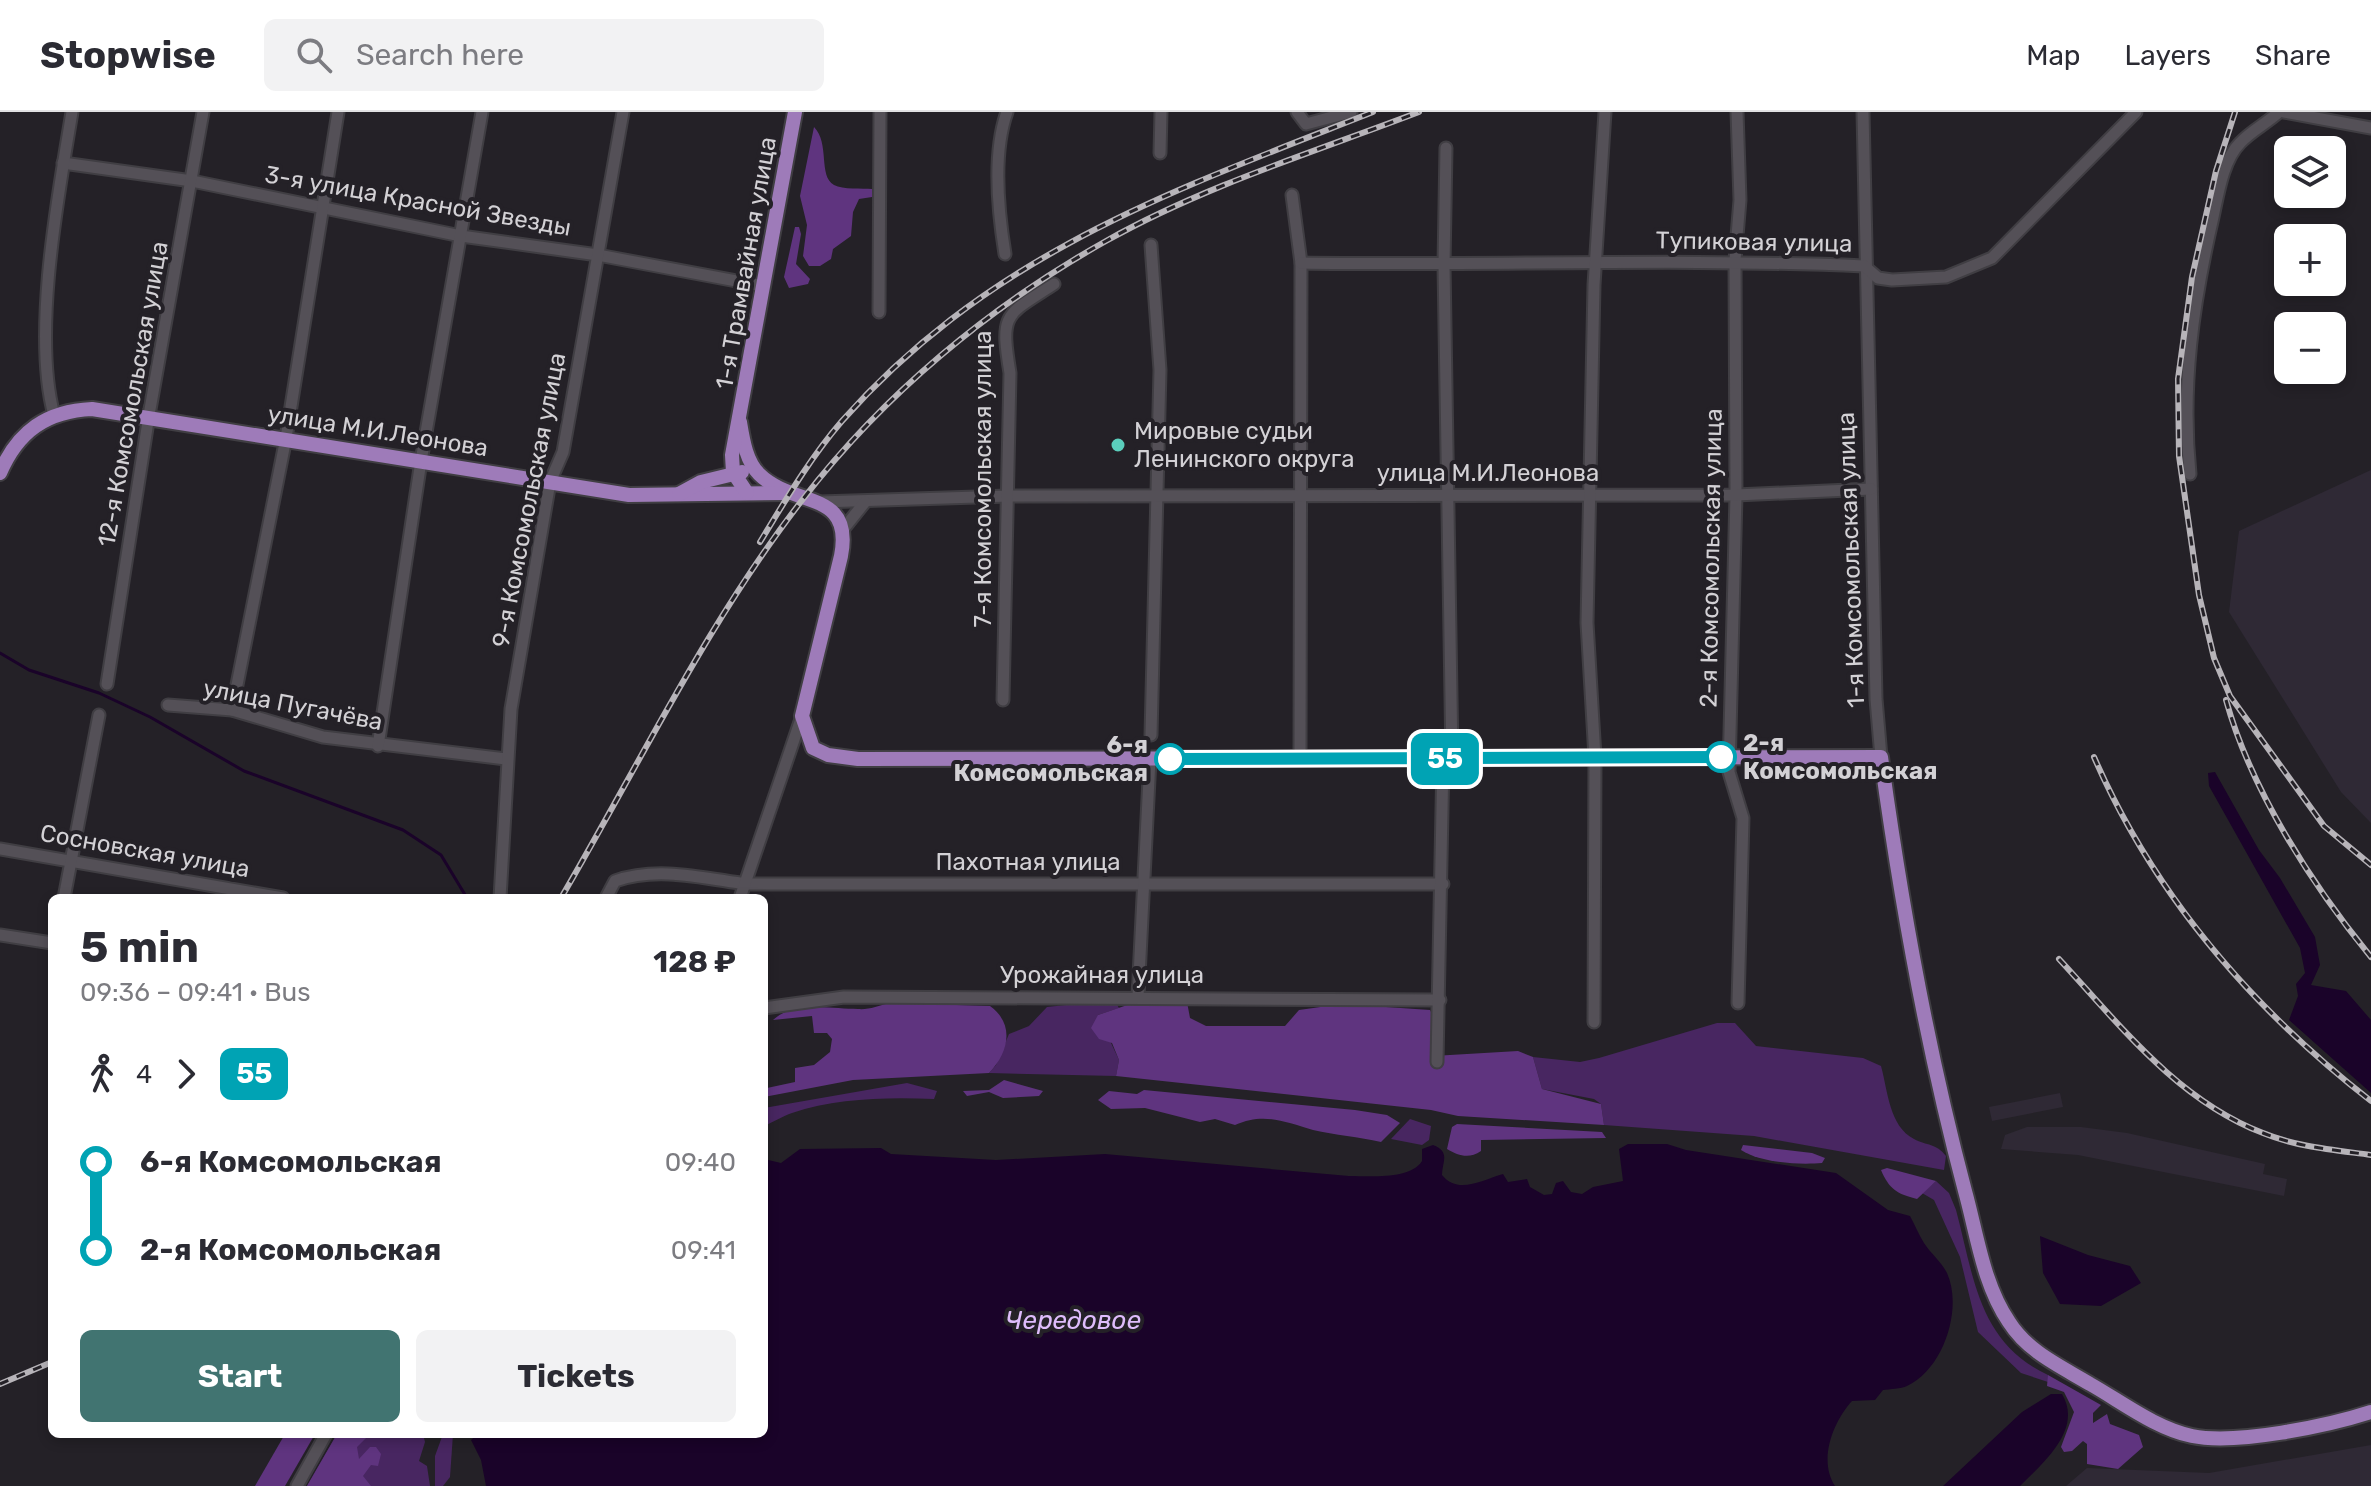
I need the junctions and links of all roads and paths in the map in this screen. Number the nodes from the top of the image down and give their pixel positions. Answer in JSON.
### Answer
{"nodes":[{"id":1,"x":72,"y":112,"type":"edge"},
{"id":2,"x":203,"y":112,"type":"edge"},
{"id":3,"x":338,"y":112,"type":"edge"},
{"id":4,"x":482,"y":112,"type":"edge"},
{"id":5,"x":623,"y":112,"type":"edge"},
{"id":6,"x":795,"y":112,"type":"edge"},
{"id":7,"x":880,"y":112,"type":"edge"},
{"id":8,"x":1007,"y":112,"type":"edge"},
{"id":9,"x":1161,"y":112,"type":"edge"},
{"id":10,"x":1351,"y":112,"type":"edge"},
{"id":11,"x":1605,"y":112,"type":"edge"},
{"id":12,"x":1737,"y":112,"type":"edge"},
{"id":13,"x":1863,"y":112,"type":"edge"},
{"id":14,"x":2136,"y":112,"type":"edge"},
{"id":15,"x":2288,"y":112,"type":"edge"},
{"id":16,"x":1298,"y":114,"type":"edge"},
{"id":17,"x":2371,"y":128,"type":"edge"},
{"id":18,"x":1446,"y":148,"type":"dead end"},
{"id":19,"x":1160,"y":153,"type":"dead end"},
{"id":20,"x":63,"y":163,"type":"junction"},
{"id":21,"x":192,"y":181,"type":"junction"},
{"id":22,"x":1292,"y":195,"type":"dead end"},
{"id":23,"x":322,"y":206,"type":"junction"},
{"id":24,"x":461,"y":236,"type":"junction"},
{"id":25,"x":1151,"y":245,"type":"dead end"},
{"id":26,"x":1005,"y":254,"type":"dead end"},
{"id":27,"x":598,"y":255,"type":"junction"},
{"id":28,"x":1735,"y":260,"type":"junction"},
{"id":29,"x":1301,"y":263,"type":"junction"},
{"id":30,"x":1597,"y":264,"type":"junction"},
{"id":31,"x":1444,"y":265,"type":"junction"},
{"id":32,"x":1864,"y":266,"type":"junction"},
{"id":33,"x":1054,"y":284,"type":"dead end"},
{"id":34,"x":763,"y":286,"type":"junction"},
{"id":35,"x":879,"y":312,"type":"dead end"},
{"id":36,"x":54,"y":415,"type":"junction"},
{"id":37,"x":149,"y":415,"type":"junction"},
{"id":38,"x":740,"y":422,"type":"junction"},
{"id":39,"x":286,"y":438,"type":"junction"},
{"id":40,"x":735,"y":442,"type":"junction"},
{"id":41,"x":421,"y":461,"type":"junction"},
{"id":42,"x":733,"y":472,"type":"junction"},
{"id":43,"x":0,"y":473,"type":"edge"},
{"id":44,"x":2190,"y":474,"type":"dead end"},
{"id":45,"x":760,"y":475,"type":"junction"},
{"id":46,"x":550,"y":482,"type":"junction"},
{"id":47,"x":702,"y":488,"type":"junction"},
{"id":48,"x":1871,"y":489,"type":"junction"},
{"id":49,"x":747,"y":493,"type":"junction"},
{"id":50,"x":1157,"y":495,"type":"junction"},
{"id":51,"x":1299,"y":495,"type":"junction"},
{"id":52,"x":1447,"y":495,"type":"junction"},
{"id":53,"x":1590,"y":495,"type":"junction"},
{"id":54,"x":1736,"y":495,"type":"junction"},
{"id":55,"x":796,"y":496,"type":"junction"},
{"id":56,"x":1008,"y":496,"type":"junction"},
{"id":57,"x":820,"y":502,"type":"junction"},
{"id":58,"x":865,"y":502,"type":"junction"},
{"id":59,"x":841,"y":532,"type":"junction"},
{"id":60,"x":107,"y":684,"type":"dead end"},
{"id":61,"x":1003,"y":700,"type":"dead end"},
{"id":62,"x":168,"y":705,"type":"dead end"},
{"id":63,"x":232,"y":710,"type":"junction"},
{"id":64,"x":99,"y":715,"type":"dead end"},
{"id":65,"x":802,"y":716,"type":"junction"},
{"id":66,"x":1151,"y":735,"type":"dead end"},
{"id":67,"x":378,"y":746,"type":"junction"},
{"id":68,"x":813,"y":748,"type":"junction"},
{"id":69,"x":1595,"y":757,"type":"junction"},
{"id":70,"x":1729,"y":757,"type":"junction"},
{"id":71,"x":1881,"y":757,"type":"junction"},
{"id":72,"x":1448,"y":758,"type":"junction"},
{"id":73,"x":506,"y":759,"type":"junction"},
{"id":74,"x":1150,"y":759,"type":"junction"},
{"id":75,"x":1300,"y":759,"type":"junction"},
{"id":76,"x":787,"y":762,"type":"junction"},
{"id":77,"x":0,"y":849,"type":"edge"},
{"id":78,"x":70,"y":861,"type":"junction"},
{"id":79,"x":746,"y":884,"type":"junction"},
{"id":80,"x":1143,"y":884,"type":"junction"},
{"id":81,"x":1443,"y":884,"type":"junction"},
{"id":82,"x":65,"y":894,"type":"edge"},
{"id":83,"x":260,"y":894,"type":"edge"},
{"id":84,"x":500,"y":894,"type":"edge"},
{"id":85,"x":608,"y":894,"type":"edge"},
{"id":86,"x":742,"y":894,"type":"edge"},
{"id":87,"x":0,"y":935,"type":"edge"},
{"id":88,"x":48,"y":942,"type":"edge"},
{"id":89,"x":1138,"y":996,"type":"junction"},
{"id":90,"x":1440,"y":1000,"type":"junction"},
{"id":91,"x":1738,"y":1003,"type":"dead end"},
{"id":92,"x":768,"y":1007,"type":"edge"},
{"id":93,"x":1594,"y":1022,"type":"dead end"},
{"id":94,"x":1437,"y":1062,"type":"dead end"},
{"id":95,"x":2371,"y":1412,"type":"edge"},
{"id":96,"x":2371,"y":1423,"type":"edge"},
{"id":97,"x":2303,"y":1428,"type":"junction"},
{"id":98,"x":324,"y":1438,"type":"edge"},
{"id":99,"x":297,"y":1486,"type":"edge"}],
"edges":[{"from":1,"to":20,"type":"street"},
{"from":2,"to":21,"type":"street","name":"12-я Комсомольская улица"},
{"from":3,"to":23,"type":"street"},
{"from":4,"to":24,"type":"street"},
{"from":5,"to":27,"type":"street","name":"9-я Комсомольская улица"},
{"from":6,"to":34,"type":"main road","name":"1-я Трамвайная улица"},
{"from":7,"to":35,"type":"street"},
{"from":8,"to":26,"type":"street"},
{"from":9,"to":19,"type":"street"},
{"from":10,"to":16,"type":"street"},
{"from":11,"to":30,"type":"street"},
{"from":12,"to":28,"type":"street","name":"2-я Комсомольская улица"},
{"from":13,"to":32,"type":"street","name":"1-я Комсомольская улица"},
{"from":14,"to":32,"type":"street","name":"Тупиковая улица"},
{"from":15,"to":17,"type":"street"},
{"from":15,"to":44,"type":"street"},
{"from":18,"to":31,"type":"street"},
{"from":20,"to":21,"type":"street","name":"3-я улица Красной Звезды"},
{"from":20,"to":36,"type":"street"},
{"from":21,"to":23,"type":"street","name":"3-я улица Красной Звезды"},
{"from":21,"to":37,"type":"street","name":"12-я Комсомольская улица"},
{"from":22,"to":29,"type":"street"},
{"from":23,"to":24,"type":"street","name":"3-я улица Красной Звезды"},
{"from":23,"to":39,"type":"street"},
{"from":24,"to":27,"type":"street","name":"3-я улица Красной Звезды"},
{"from":24,"to":41,"type":"street"},
{"from":25,"to":50,"type":"street"},
{"from":27,"to":34,"type":"street","name":"3-я улица Красной Звезды"},
{"from":27,"to":46,"type":"street","name":"9-я Комсомольская улица"},
{"from":28,"to":30,"type":"street","name":"Тупиковая улица"},
{"from":28,"to":32,"type":"street","name":"Тупиковая улица"},
{"from":28,"to":54,"type":"street","name":"2-я Комсомольская улица"},
{"from":29,"to":31,"type":"street","name":"Тупиковая улица"},
{"from":29,"to":51,"type":"street"},
{"from":30,"to":31,"type":"street","name":"Тупиковая улица"},
{"from":30,"to":53,"type":"street"},
{"from":31,"to":52,"type":"street"},
{"from":32,"to":48,"type":"street","name":"1-я Комсомольская улица"},
{"from":33,"to":56,"type":"street","name":"7-я Комсомольская улица"},
{"from":34,"to":38,"type":"main road","name":"1-я Трамвайная улица"},
{"from":36,"to":37,"type":"main road","name":"улица М.И.Леонова"},
{"from":36,"to":43,"type":"main road"},
{"from":37,"to":39,"type":"main road","name":"улица М.И.Леонова"},
{"from":37,"to":60,"type":"street","name":"12-я Комсомольская улица"},
{"from":38,"to":40,"type":"main road"},
{"from":38,"to":42,"type":"main road"},
{"from":38,"to":45,"type":"main road"},
{"from":39,"to":41,"type":"main road","name":"улица М.И.Леонова"},
{"from":39,"to":63,"type":"street"},
{"from":40,"to":42,"type":"main road"},
{"from":40,"to":47,"type":"main road"},
{"from":41,"to":46,"type":"main road","name":"улица М.И.Леонова"},
{"from":41,"to":67,"type":"street"},
{"from":42,"to":45,"type":"main road"},
{"from":42,"to":47,"type":"main road"},
{"from":42,"to":49,"type":"main road"},
{"from":45,"to":55,"type":"main road"},
{"from":46,"to":47,"type":"main road","name":"улица М.И.Леонова"},
{"from":46,"to":73,"type":"street","name":"9-я Комсомольская улица"},
{"from":47,"to":49,"type":"main road"},
{"from":48,"to":54,"type":"street","name":"улица М.И.Леонова"},
{"from":48,"to":71,"type":"street","name":"1-я Комсомольская улица"},
{"from":49,"to":55,"type":"main road"},
{"from":50,"to":51,"type":"street","name":"улица М.И.Леонова"},
{"from":50,"to":56,"type":"street","name":"улица М.И.Леонова"},
{"from":50,"to":66,"type":"street"},
{"from":51,"to":52,"type":"street","name":"улица М.И.Леонова"},
{"from":51,"to":75,"type":"street"},
{"from":52,"to":53,"type":"street","name":"улица М.И.Леонова"},
{"from":52,"to":72,"type":"street"},
{"from":53,"to":54,"type":"street","name":"улица М.И.Леонова"},
{"from":53,"to":69,"type":"street"},
{"from":54,"to":70,"type":"street","name":"2-я Комсомольская улица"},
{"from":55,"to":57,"type":"main road","name":"улица М.И.Леонова"},
{"from":55,"to":59,"type":"main road"},
{"from":56,"to":58,"type":"street","name":"улица М.И.Леонова"},
{"from":56,"to":61,"type":"street","name":"7-я Комсомольская улица"},
{"from":57,"to":58,"type":"street","name":"улица М.И.Леонова"},
{"from":57,"to":59,"type":"main road"},
{"from":58,"to":59,"type":"street"},
{"from":59,"to":65,"type":"main road"},
{"from":62,"to":63,"type":"street","name":"улица Пугачёва"},
{"from":63,"to":67,"type":"street","name":"улица Пугачёва"},
{"from":64,"to":78,"type":"street"},
{"from":65,"to":68,"type":"main road"},
{"from":65,"to":76,"type":"street"},
{"from":67,"to":73,"type":"street","name":"улица Пугачёва"},
{"from":68,"to":74,"type":"main road"},
{"from":68,"to":76,"type":"street"},
{"from":69,"to":70,"type":"main road"},
{"from":69,"to":72,"type":"main road"},
{"from":69,"to":93,"type":"street"},
{"from":70,"to":71,"type":"main road"},
{"from":70,"to":91,"type":"street","name":"2-я Комсомольская улица"},
{"from":71,"to":97,"type":"main road","name":"1-я Комсомольская улица"},
{"from":72,"to":75,"type":"main road"},
{"from":72,"to":81,"type":"street"},
{"from":73,"to":84,"type":"street","name":"9-я Комсомольская улица"},
{"from":74,"to":75,"type":"main road"},
{"from":74,"to":80,"type":"street"},
{"from":76,"to":79,"type":"street"},
{"from":77,"to":78,"type":"street","name":"Сосновская улица"},
{"from":78,"to":82,"type":"street"},
{"from":78,"to":83,"type":"street","name":"Сосновская улица"},
{"from":79,"to":80,"type":"street","name":"Пахотная улица"},
{"from":79,"to":85,"type":"street","name":"Пахотная улица"},
{"from":79,"to":86,"type":"street"},
{"from":80,"to":81,"type":"street","name":"Пахотная улица"},
{"from":80,"to":89,"type":"street"},
{"from":81,"to":90,"type":"street"},
{"from":87,"to":88,"type":"street"},
{"from":89,"to":90,"type":"street","name":"Урожайная улица"},
{"from":89,"to":92,"type":"street","name":"Урожайная улица"},
{"from":90,"to":94,"type":"street"},
{"from":95,"to":97,"type":"main road"},
{"from":96,"to":97,"type":"main road"},
{"from":98,"to":99,"type":"street"}]}
